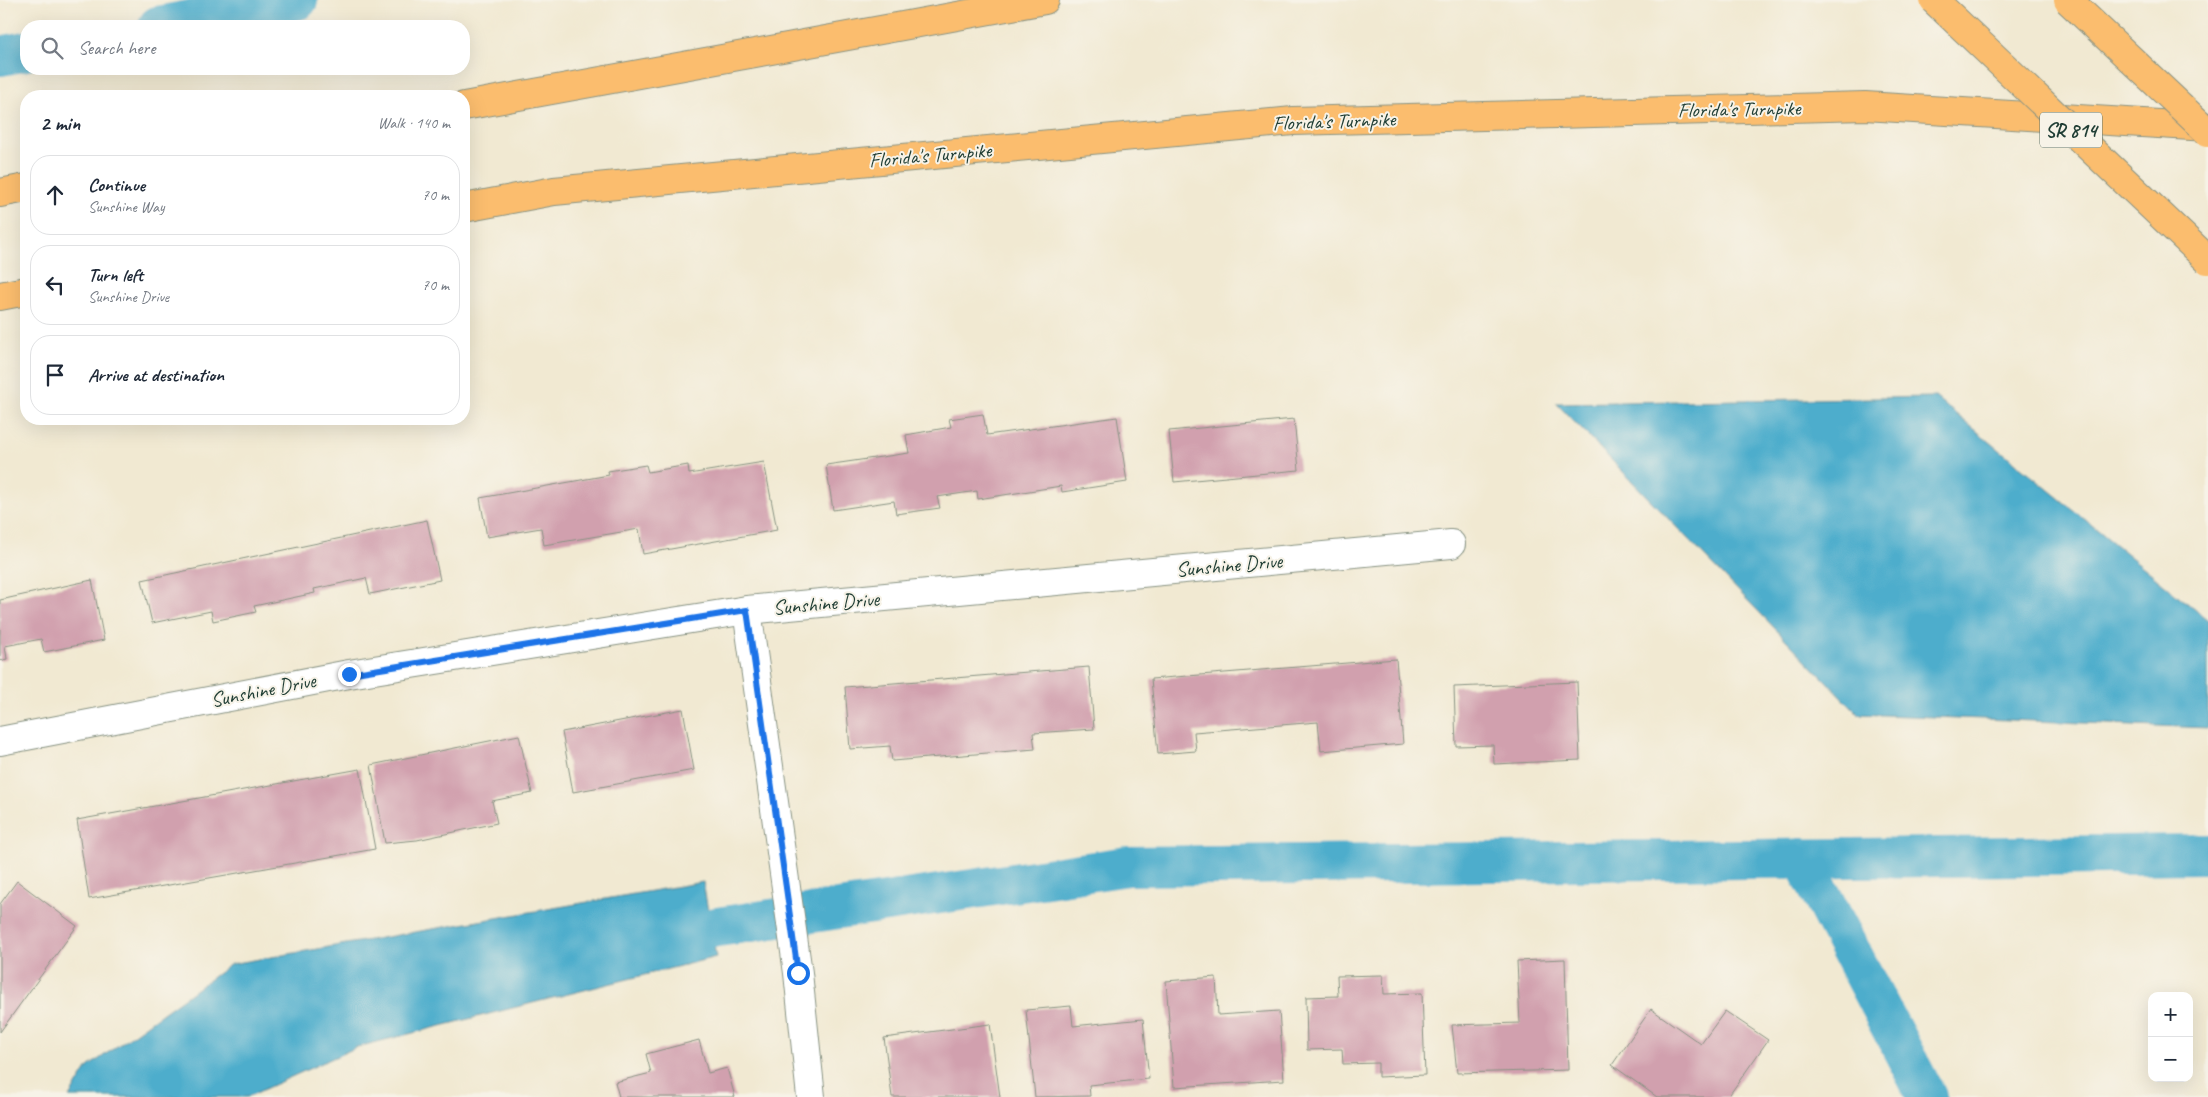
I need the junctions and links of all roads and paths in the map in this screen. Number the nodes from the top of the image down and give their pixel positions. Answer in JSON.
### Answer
{"nodes":[{"id":1,"x":1046,"y":0,"type":"edge"},
{"id":2,"x":1934,"y":0,"type":"edge"},
{"id":3,"x":2068,"y":0,"type":"edge"},
{"id":4,"x":470,"y":105,"type":"edge"},
{"id":5,"x":2208,"y":127,"type":"edge"},
{"id":6,"x":2208,"y":132,"type":"edge"},
{"id":7,"x":20,"y":189,"type":"edge"},
{"id":8,"x":0,"y":193,"type":"edge"},
{"id":9,"x":470,"y":207,"type":"edge"},
{"id":10,"x":2208,"y":260,"type":"edge"},
{"id":11,"x":20,"y":292,"type":"edge"},
{"id":12,"x":0,"y":296,"type":"edge"},
{"id":13,"x":1451,"y":544,"type":"dead end"},
{"id":14,"x":747,"y":610,"type":"junction"},
{"id":15,"x":0,"y":740,"type":"edge"},
{"id":16,"x":811,"y":1097,"type":"edge"}],
"edges":[{"from":1,"to":4,"type":"main road"},
{"from":2,"to":10,"type":"main road","number":"SR 814","bridge":true},
{"from":3,"to":6,"type":"main road","bridge":true},
{"from":5,"to":9,"type":"main road","name":"Florida's Turnpike"},
{"from":7,"to":8,"type":"main road"},
{"from":11,"to":12,"type":"main road"},
{"from":13,"to":14,"type":"street","name":"Sunshine Drive"},
{"from":14,"to":15,"type":"street","name":"Sunshine Drive"},
{"from":14,"to":16,"type":"street"}]}
